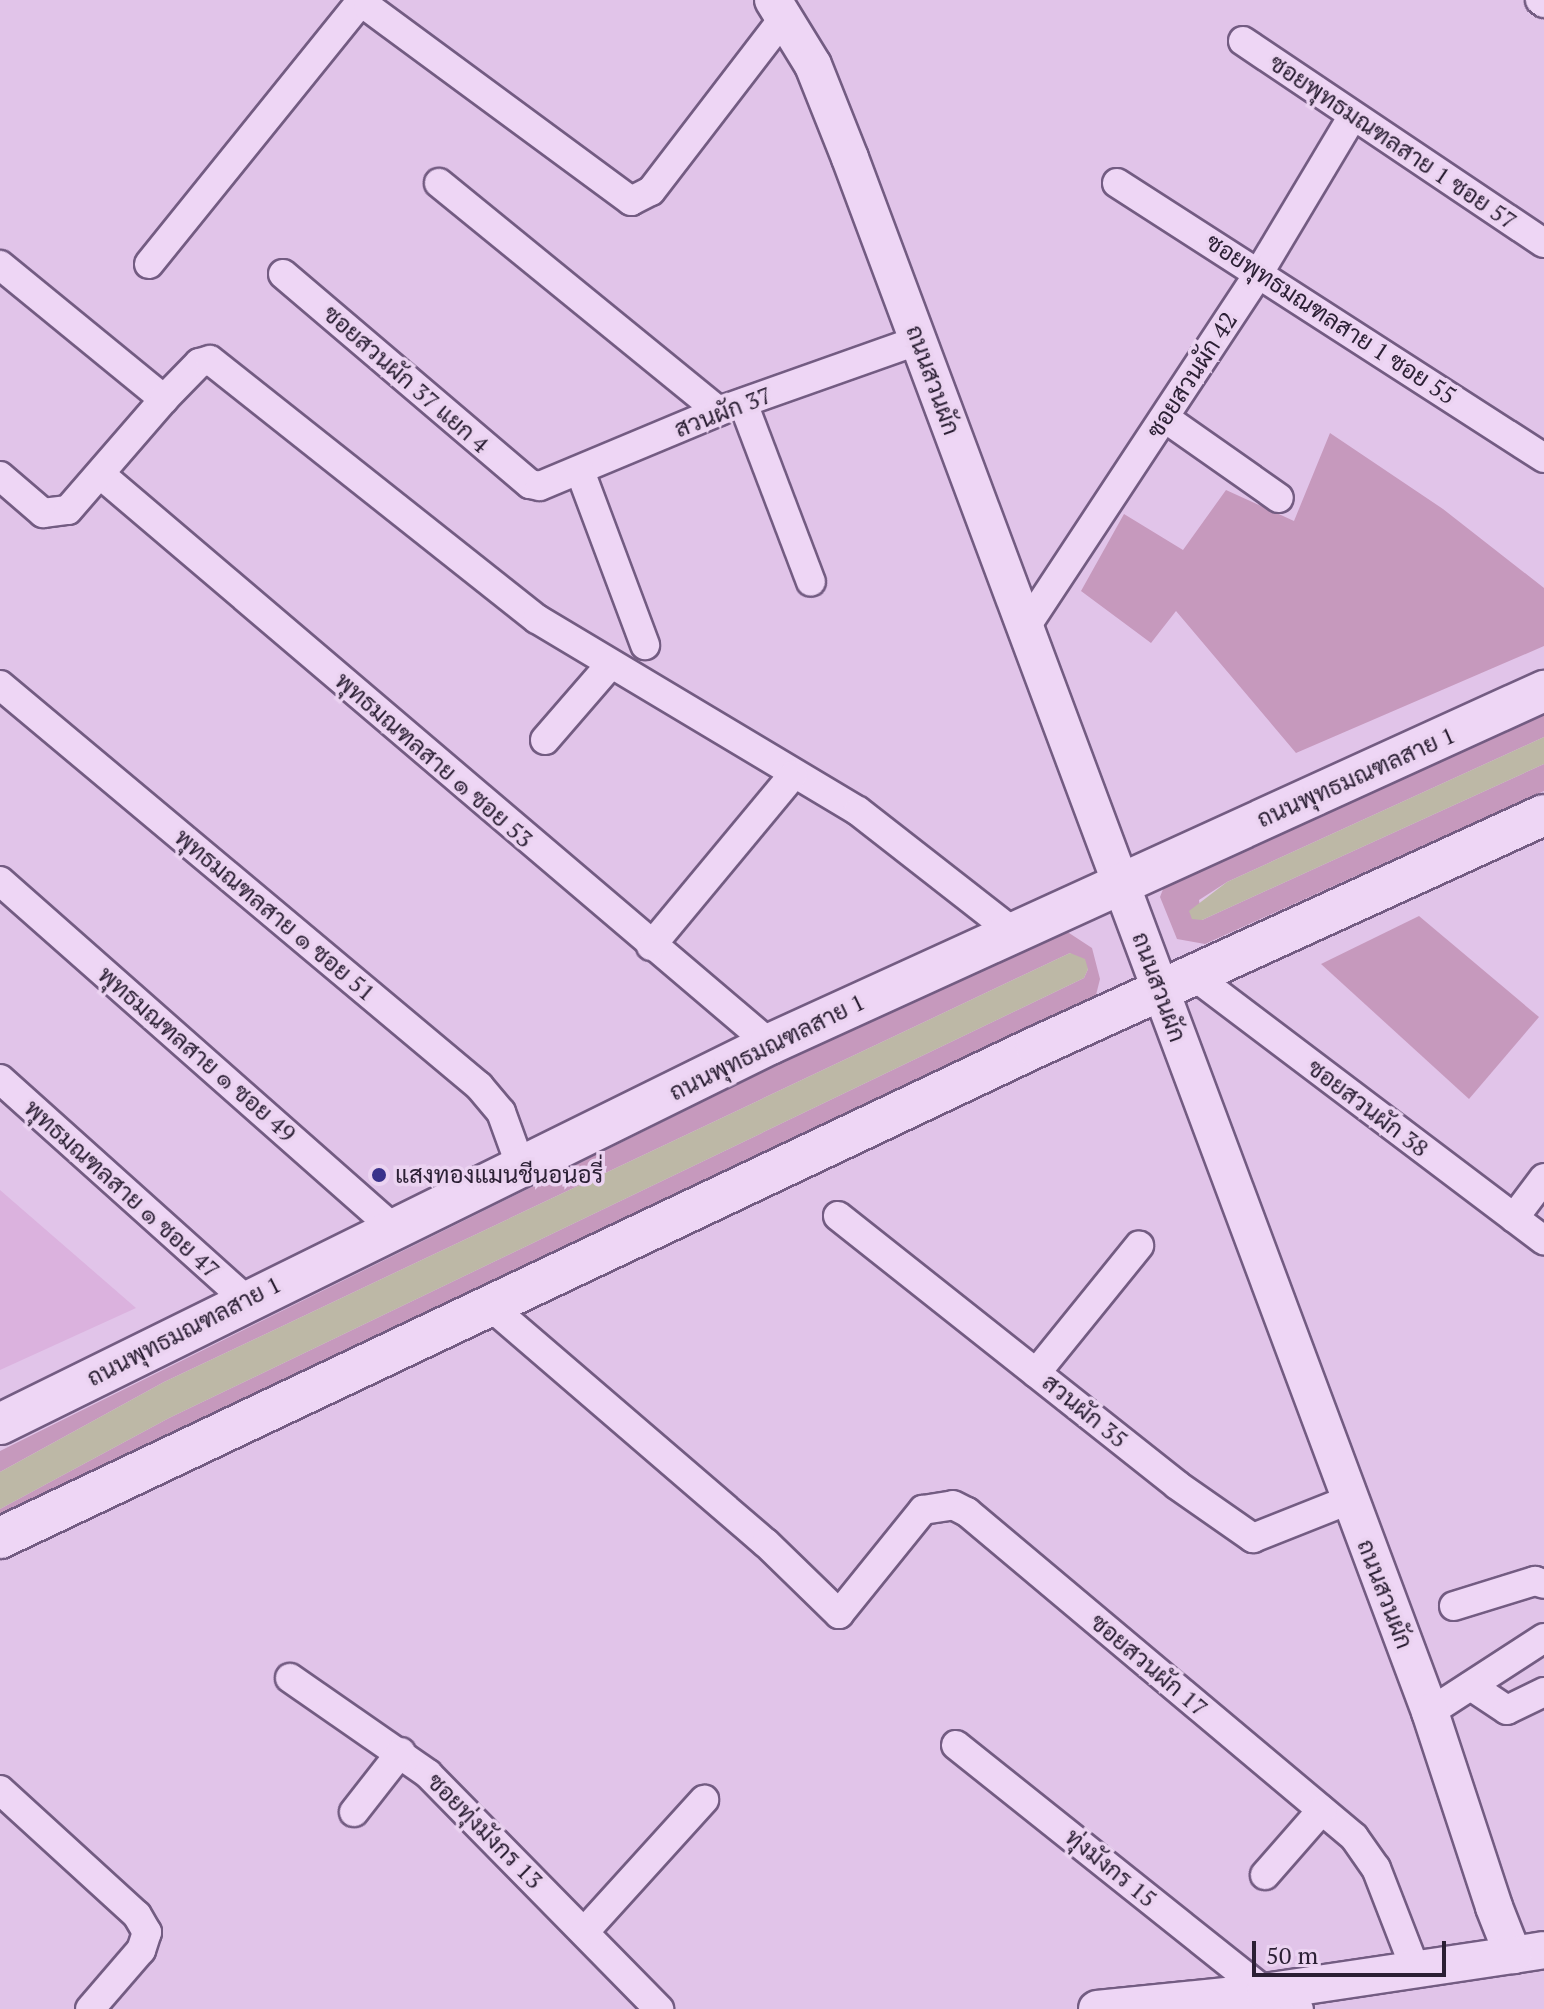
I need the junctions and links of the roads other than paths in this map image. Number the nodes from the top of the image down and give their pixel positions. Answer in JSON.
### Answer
{"nodes":[{"id":1,"x":779,"y":8,"type":"edge"},
{"id":2,"x":1243,"y":41,"type":"dead end"},
{"id":3,"x":1352,"y":117,"type":"junction"},
{"id":4,"x":439,"y":183,"type":"dead end"},
{"id":5,"x":1117,"y":183,"type":"dead end"},
{"id":6,"x":1544,"y":243,"type":"edge"},
{"id":7,"x":149,"y":264,"type":"dead end"},
{"id":8,"x":0,"y":265,"type":"edge"},
{"id":9,"x":1260,"y":271,"type":"junction"},
{"id":10,"x":283,"y":274,"type":"dead end"},
{"id":11,"x":919,"y":340,"type":"junction"},
{"id":12,"x":164,"y":399,"type":"junction"},
{"id":13,"x":731,"y":407,"type":"junction"},
{"id":14,"x":1165,"y":418,"type":"junction"},
{"id":15,"x":1544,"y":458,"type":"edge"},
{"id":16,"x":580,"y":471,"type":"junction"},
{"id":17,"x":100,"y":474,"type":"junction"},
{"id":18,"x":0,"y":476,"type":"edge"},
{"id":19,"x":530,"y":484,"type":"joint"},
{"id":20,"x":1279,"y":498,"type":"dead end"},
{"id":21,"x":811,"y":582,"type":"dead end"},
{"id":22,"x":1025,"y":628,"type":"junction"},
{"id":23,"x":645,"y":645,"type":"dead end"},
{"id":24,"x":610,"y":665,"type":"junction"},
{"id":25,"x":0,"y":685,"type":"edge"},
{"id":26,"x":1544,"y":691,"type":"edge"},
{"id":27,"x":545,"y":740,"type":"dead end"},
{"id":28,"x":793,"y":775,"type":"junction"},
{"id":29,"x":1544,"y":815,"type":"edge"},
{"id":30,"x":0,"y":881,"type":"edge"},
{"id":31,"x":1125,"y":890,"type":"junction"},
{"id":32,"x":1013,"y":932,"type":"junction"},
{"id":33,"x":651,"y":946,"type":"junction"},
{"id":34,"x":1167,"y":978,"type":"junction"},
{"id":35,"x":770,"y":1044,"type":"junction"},
{"id":36,"x":0,"y":1079,"type":"edge"},
{"id":37,"x":521,"y":1167,"type":"junction"},
{"id":38,"x":1544,"y":1178,"type":"edge"},
{"id":39,"x":838,"y":1216,"type":"dead end"},
{"id":40,"x":1514,"y":1218,"type":"junction"},
{"id":41,"x":393,"y":1228,"type":"junction"},
{"id":42,"x":1544,"y":1240,"type":"edge"},
{"id":43,"x":1139,"y":1246,"type":"dead end"},
{"id":44,"x":245,"y":1299,"type":"junction"},
{"id":45,"x":489,"y":1305,"type":"junction"},
{"id":46,"x":1036,"y":1373,"type":"junction"},
{"id":47,"x":0,"y":1424,"type":"edge"},
{"id":48,"x":1349,"y":1500,"type":"junction"},
{"id":49,"x":0,"y":1538,"type":"edge"},
{"id":50,"x":1544,"y":1584,"type":"edge"},
{"id":51,"x":1454,"y":1606,"type":"dead end"},
{"id":52,"x":1544,"y":1638,"type":"edge"},
{"id":53,"x":290,"y":1678,"type":"dead end"},
{"id":54,"x":1471,"y":1686,"type":"junction"},
{"id":55,"x":1544,"y":1692,"type":"edge"},
{"id":56,"x":1430,"y":1712,"type":"junction"},
{"id":57,"x":956,"y":1745,"type":"dead end"},
{"id":58,"x":401,"y":1752,"type":"junction"},
{"id":59,"x":0,"y":1790,"type":"edge"},
{"id":60,"x":704,"y":1800,"type":"dead end"},
{"id":61,"x":1322,"y":1810,"type":"junction"},
{"id":62,"x":354,"y":1812,"type":"dead end"},
{"id":63,"x":1265,"y":1875,"type":"dead end"},
{"id":64,"x":586,"y":1930,"type":"junction"},
{"id":65,"x":1534,"y":1956,"type":"edge"},
{"id":66,"x":1416,"y":1971,"type":"junction"},
{"id":67,"x":1265,"y":1992,"type":"junction"},
{"id":68,"x":90,"y":2009,"type":"edge"},
{"id":69,"x":659,"y":2009,"type":"edge"},
{"id":70,"x":1097,"y":2009,"type":"edge"},
{"id":71,"x":1299,"y":2009,"type":"edge"}],
"edges":[{"from":1,"to":7,"type":"street"},
{"from":1,"to":11,"type":"street","name":"ถนนสวนผัก"},
{"from":2,"to":3,"type":"street","name":"ซอยพุทธมณฑลสาย 1 ซอย 57"},
{"from":3,"to":6,"type":"street","name":"ซอยพุทธมณฑลสาย 1 ซอย 57"},
{"from":3,"to":9,"type":"street","name":"ซอยสวนผัก 42"},
{"from":4,"to":13,"type":"street"},
{"from":5,"to":9,"type":"street","name":"ซอยพุทธมณฑลสาย 1 ซอย 55"},
{"from":8,"to":12,"type":"street"},
{"from":9,"to":14,"type":"street","name":"ซอยสวนผัก 42"},
{"from":9,"to":15,"type":"street","name":"ซอยพุทธมณฑลสาย 1 ซอย 55"},
{"from":10,"to":19,"type":"street","name":"ซอยสวนผัก 37 แยก 4"},
{"from":11,"to":13,"type":"street","name":"สวนผัก 37"},
{"from":11,"to":22,"type":"street","name":"ถนนสวนผัก"},
{"from":12,"to":17,"type":"street"},
{"from":12,"to":24,"type":"street"},
{"from":13,"to":16,"type":"street","name":"สวนผัก 37"},
{"from":13,"to":21,"type":"street"},
{"from":14,"to":20,"type":"street"},
{"from":14,"to":22,"type":"street","name":"ซอยสวนผัก 42"},
{"from":16,"to":19,"type":"street","name":"สวนผัก 37"},
{"from":16,"to":23,"type":"street"},
{"from":17,"to":18,"type":"street"},
{"from":17,"to":33,"type":"street","name":"พุทธมณฑลสาย ๑ ซอย 53"},
{"from":22,"to":31,"type":"street","name":"ถนนสวนผัก"},
{"from":24,"to":27,"type":"street"},
{"from":24,"to":28,"type":"street"},
{"from":25,"to":37,"type":"street","name":"พุทธมณฑลสาย ๑ ซอย 51"},
{"from":26,"to":31,"type":"main road","name":"ถนนพุทธมณฑลสาย 1"},
{"from":28,"to":32,"type":"street"},
{"from":28,"to":33,"type":"street"},
{"from":29,"to":34,"type":"main road"},
{"from":30,"to":41,"type":"street","name":"พุทธมณฑลสาย ๑ ซอย 49"},
{"from":31,"to":32,"type":"main road","name":"ถนนพุทธมณฑลสาย 1"},
{"from":31,"to":34,"type":"street","name":"ถนนสวนผัก"},
{"from":32,"to":35,"type":"main road","name":"ถนนพุทธมณฑลสาย 1"},
{"from":33,"to":35,"type":"street","name":"พุทธมณฑลสาย ๑ ซอย 53"},
{"from":34,"to":40,"type":"street","name":"ซอยสวนผัก 38"},
{"from":34,"to":45,"type":"main road"},
{"from":34,"to":48,"type":"street","name":"ถนนสวนผัก"},
{"from":35,"to":37,"type":"main road","name":"ถนนพุทธมณฑลสาย 1"},
{"from":36,"to":44,"type":"street","name":"พุทธมณฑลสาย ๑ ซอย 47"},
{"from":37,"to":41,"type":"main road","name":"ถนนพุทธมณฑลสาย 1"},
{"from":38,"to":40,"type":"street"},
{"from":39,"to":46,"type":"street","name":"สวนผัก 35"},
{"from":40,"to":42,"type":"street","name":"ซอยสวนผัก 38"},
{"from":41,"to":44,"type":"main road","name":"ถนนพุทธมณฑลสาย 1"},
{"from":43,"to":46,"type":"street"},
{"from":44,"to":47,"type":"main road","name":"ถนนพุทธมณฑลสาย 1"},
{"from":45,"to":49,"type":"main road"},
{"from":45,"to":61,"type":"street","name":"ซอยสวนผัก 17"},
{"from":46,"to":48,"type":"street","name":"สวนผัก 35"},
{"from":48,"to":56,"type":"street","name":"ถนนสวนผัก"},
{"from":50,"to":51,"type":"street"},
{"from":52,"to":54,"type":"street"},
{"from":53,"to":58,"type":"street","name":"ซอยทุ่งมังกร 13"},
{"from":54,"to":55,"type":"street"},
{"from":54,"to":56,"type":"street"},
{"from":56,"to":65,"type":"street","name":"ถนนสวนผัก"},
{"from":57,"to":67,"type":"street","name":"ทุ่งมังกร 15"},
{"from":58,"to":62,"type":"street"},
{"from":58,"to":64,"type":"street","name":"ซอยทุ่งมังกร 13"},
{"from":59,"to":68,"type":"street"},
{"from":60,"to":64,"type":"street"},
{"from":61,"to":63,"type":"street"},
{"from":61,"to":66,"type":"street","name":"ซอยสวนผัก 17"},
{"from":64,"to":69,"type":"street","name":"ซอยทุ่งมังกร 13"},
{"from":65,"to":66,"type":"street"},
{"from":66,"to":67,"type":"street"},
{"from":67,"to":70,"type":"street"},
{"from":67,"to":71,"type":"street","name":"ทุ่งมังกร 15"}]}
